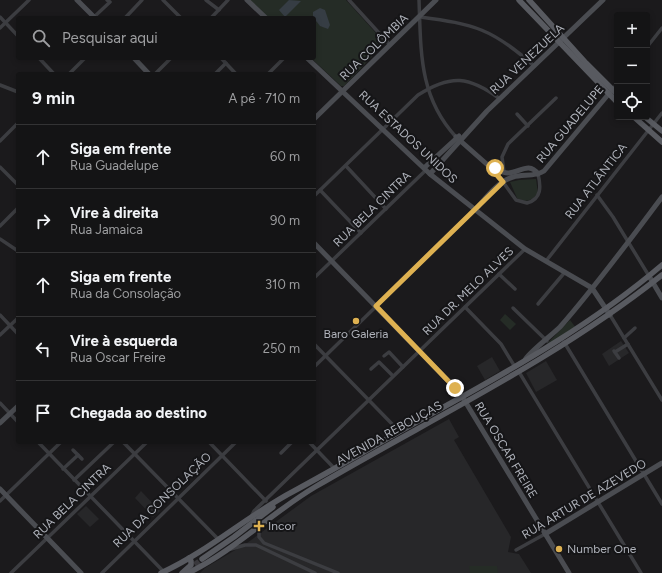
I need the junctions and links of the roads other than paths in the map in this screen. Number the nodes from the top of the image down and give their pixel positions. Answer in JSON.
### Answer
{"nodes":[{"id":1,"x":28,"y":0,"type":"edge"},
{"id":2,"x":78,"y":0,"type":"edge"},
{"id":3,"x":107,"y":0,"type":"edge"},
{"id":4,"x":142,"y":0,"type":"edge"},
{"id":5,"x":163,"y":0,"type":"edge"},
{"id":6,"x":206,"y":0,"type":"edge"},
{"id":7,"x":228,"y":0,"type":"edge"},
{"id":8,"x":247,"y":0,"type":"edge"},
{"id":9,"x":349,"y":0,"type":"edge"},
{"id":10,"x":419,"y":0,"type":"edge"},
{"id":11,"x":436,"y":0,"type":"edge"},
{"id":12,"x":529,"y":0,"type":"edge"},
{"id":13,"x":603,"y":0,"type":"edge"},
{"id":14,"x":522,"y":1,"type":"edge"},
{"id":15,"x":219,"y":10,"type":"junction"},
{"id":16,"x":93,"y":16,"type":"edge"},
{"id":17,"x":97,"y":16,"type":"edge"},
{"id":18,"x":127,"y":16,"type":"edge"},
{"id":19,"x":179,"y":16,"type":"edge"},
{"id":20,"x":213,"y":16,"type":"edge"},
{"id":21,"x":264,"y":16,"type":"edge"},
{"id":22,"x":0,"y":17,"type":"edge"},
{"id":23,"x":420,"y":17,"type":"junction"},
{"id":24,"x":5,"y":23,"type":"junction"},
{"id":25,"x":0,"y":28,"type":"edge"},
{"id":26,"x":662,"y":28,"type":"edge"},
{"id":27,"x":16,"y":34,"type":"edge"},
{"id":28,"x":561,"y":40,"type":"junction"},
{"id":29,"x":650,"y":44,"type":"edge"},
{"id":30,"x":390,"y":45,"type":"junction"},
{"id":31,"x":41,"y":60,"type":"edge"},
{"id":32,"x":83,"y":60,"type":"edge"},
{"id":33,"x":136,"y":60,"type":"edge"},
{"id":34,"x":169,"y":60,"type":"edge"},
{"id":35,"x":282,"y":60,"type":"edge"},
{"id":36,"x":309,"y":60,"type":"edge"},
{"id":37,"x":225,"y":62,"type":"joint"},
{"id":38,"x":534,"y":66,"type":"junction"},
{"id":39,"x":52,"y":72,"type":"edge"},
{"id":40,"x":71,"y":72,"type":"edge"},
{"id":41,"x":147,"y":72,"type":"edge"},
{"id":42,"x":157,"y":72,"type":"edge"},
{"id":43,"x":217,"y":72,"type":"edge"},
{"id":44,"x":234,"y":72,"type":"edge"},
{"id":45,"x":270,"y":72,"type":"edge"},
{"id":46,"x":0,"y":85,"type":"edge"},
{"id":47,"x":428,"y":89,"type":"junction"},
{"id":48,"x":16,"y":91,"type":"edge"},
{"id":49,"x":343,"y":91,"type":"junction"},
{"id":50,"x":613,"y":93,"type":"edge"},
{"id":51,"x":556,"y":98,"type":"dead end"},
{"id":52,"x":500,"y":99,"type":"junction"},
{"id":53,"x":662,"y":113,"type":"edge"},
{"id":54,"x":517,"y":114,"type":"dead end"},
{"id":55,"x":316,"y":117,"type":"edge"},
{"id":56,"x":637,"y":120,"type":"edge"},
{"id":57,"x":648,"y":120,"type":"edge"},
{"id":58,"x":653,"y":124,"type":"junction"},
{"id":59,"x":16,"y":125,"type":"edge"},
{"id":60,"x":528,"y":126,"type":"junction"},
{"id":61,"x":383,"y":129,"type":"junction"},
{"id":62,"x":649,"y":130,"type":"junction"},
{"id":63,"x":662,"y":131,"type":"edge"},
{"id":64,"x":458,"y":139,"type":"junction"},
{"id":65,"x":0,"y":141,"type":"edge"},
{"id":66,"x":662,"y":142,"type":"edge"},
{"id":67,"x":454,"y":148,"type":"junction"},
{"id":68,"x":469,"y":149,"type":"junction"},
{"id":69,"x":502,"y":163,"type":"junction"},
{"id":70,"x":346,"y":166,"type":"junction"},
{"id":71,"x":0,"y":167,"type":"edge"},
{"id":72,"x":492,"y":167,"type":"junction"},
{"id":73,"x":427,"y":171,"type":"junction"},
{"id":74,"x":504,"y":172,"type":"junction"},
{"id":75,"x":538,"y":174,"type":"junction"},
{"id":76,"x":503,"y":182,"type":"junction"},
{"id":77,"x":16,"y":184,"type":"edge"},
{"id":78,"x":320,"y":190,"type":"junction"},
{"id":79,"x":316,"y":194,"type":"edge"},
{"id":80,"x":597,"y":195,"type":"junction"},
{"id":81,"x":662,"y":197,"type":"edge"},
{"id":82,"x":386,"y":208,"type":"junction"},
{"id":83,"x":16,"y":210,"type":"edge"},
{"id":84,"x":475,"y":210,"type":"junction"},
{"id":85,"x":0,"y":226,"type":"edge"},
{"id":86,"x":361,"y":233,"type":"junction"},
{"id":87,"x":0,"y":239,"type":"edge"},
{"id":88,"x":628,"y":241,"type":"junction"},
{"id":89,"x":316,"y":245,"type":"edge"},
{"id":90,"x":525,"y":249,"type":"junction"},
{"id":91,"x":16,"y":250,"type":"edge"},
{"id":92,"x":332,"y":261,"type":"junction"},
{"id":93,"x":546,"y":261,"type":"junction"},
{"id":94,"x":662,"y":265,"type":"edge"},
{"id":95,"x":565,"y":272,"type":"junction"},
{"id":96,"x":499,"y":274,"type":"junction"},
{"id":97,"x":662,"y":275,"type":"edge"},
{"id":98,"x":316,"y":276,"type":"edge"},
{"id":99,"x":649,"y":276,"type":"junction"},
{"id":100,"x":653,"y":282,"type":"junction"},
{"id":101,"x":592,"y":288,"type":"junction"},
{"id":102,"x":515,"y":289,"type":"dead end"},
{"id":103,"x":662,"y":298,"type":"edge"},
{"id":104,"x":538,"y":304,"type":"dead end"},
{"id":105,"x":376,"y":306,"type":"junction"},
{"id":106,"x":465,"y":307,"type":"junction"},
{"id":107,"x":514,"y":308,"type":"dead end"},
{"id":108,"x":606,"y":309,"type":"junction"},
{"id":109,"x":0,"y":315,"type":"edge"},
{"id":110,"x":610,"y":315,"type":"junction"},
{"id":111,"x":16,"y":320,"type":"edge"},
{"id":112,"x":10,"y":326,"type":"junction"},
{"id":113,"x":635,"y":328,"type":"dead end"},
{"id":114,"x":16,"y":332,"type":"edge"},
{"id":115,"x":0,"y":335,"type":"edge"},
{"id":116,"x":561,"y":338,"type":"junction"},
{"id":117,"x":624,"y":338,"type":"junction"},
{"id":118,"x":547,"y":341,"type":"junction"},
{"id":119,"x":565,"y":344,"type":"junction"},
{"id":120,"x":628,"y":344,"type":"junction"},
{"id":121,"x":316,"y":346,"type":"edge"},
{"id":122,"x":420,"y":351,"type":"junction"},
{"id":123,"x":325,"y":356,"type":"junction"},
{"id":124,"x":384,"y":356,"type":"dead end"},
{"id":125,"x":619,"y":358,"type":"dead end"},
{"id":126,"x":525,"y":360,"type":"junction"},
{"id":127,"x":316,"y":365,"type":"edge"},
{"id":128,"x":403,"y":367,"type":"junction"},
{"id":129,"x":515,"y":367,"type":"junction"},
{"id":130,"x":371,"y":369,"type":"dead end"},
{"id":131,"x":520,"y":372,"type":"junction"},
{"id":132,"x":393,"y":376,"type":"junction"},
{"id":133,"x":462,"y":397,"type":"junction"},
{"id":134,"x":662,"y":400,"type":"edge"},
{"id":135,"x":369,"y":402,"type":"junction"},
{"id":136,"x":0,"y":403,"type":"edge"},
{"id":137,"x":466,"y":403,"type":"junction"},
{"id":138,"x":16,"y":408,"type":"edge"},
{"id":139,"x":10,"y":413,"type":"junction"},
{"id":140,"x":16,"y":420,"type":"edge"},
{"id":141,"x":0,"y":423,"type":"edge"},
{"id":142,"x":395,"y":435,"type":"junction"},
{"id":143,"x":40,"y":444,"type":"edge"},
{"id":144,"x":59,"y":444,"type":"edge"},
{"id":145,"x":112,"y":444,"type":"edge"},
{"id":146,"x":125,"y":444,"type":"edge"},
{"id":147,"x":145,"y":444,"type":"edge"},
{"id":148,"x":211,"y":444,"type":"edge"},
{"id":149,"x":234,"y":444,"type":"edge"},
{"id":150,"x":290,"y":444,"type":"edge"},
{"id":151,"x":311,"y":444,"type":"edge"},
{"id":152,"x":73,"y":450,"type":"dead end"},
{"id":153,"x":318,"y":451,"type":"junction"},
{"id":154,"x":281,"y":453,"type":"dead end"},
{"id":155,"x":49,"y":454,"type":"junction"},
{"id":156,"x":135,"y":454,"type":"junction"},
{"id":157,"x":78,"y":455,"type":"junction"},
{"id":158,"x":222,"y":456,"type":"junction"},
{"id":159,"x":82,"y":459,"type":"dead end"},
{"id":160,"x":662,"y":463,"type":"edge"},
{"id":161,"x":63,"y":468,"type":"junction"},
{"id":162,"x":335,"y":470,"type":"junction"},
{"id":163,"x":644,"y":474,"type":"junction"},
{"id":164,"x":74,"y":480,"type":"junction"},
{"id":165,"x":0,"y":489,"type":"edge"},
{"id":166,"x":6,"y":495,"type":"junction"},
{"id":167,"x":286,"y":495,"type":"junction"},
{"id":168,"x":91,"y":496,"type":"junction"},
{"id":169,"x":178,"y":498,"type":"junction"},
{"id":170,"x":0,"y":501,"type":"edge"},
{"id":171,"x":266,"y":501,"type":"junction"},
{"id":172,"x":598,"y":502,"type":"junction"},
{"id":173,"x":662,"y":504,"type":"edge"},
{"id":174,"x":252,"y":516,"type":"junction"},
{"id":175,"x":260,"y":525,"type":"junction"},
{"id":176,"x":545,"y":534,"type":"junction"},
{"id":177,"x":48,"y":538,"type":"junction"},
{"id":178,"x":219,"y":540,"type":"junction"},
{"id":179,"x":134,"y":541,"type":"junction"},
{"id":180,"x":278,"y":548,"type":"junction"},
{"id":181,"x":230,"y":549,"type":"junction"},
{"id":182,"x":516,"y":550,"type":"dead end"},
{"id":183,"x":275,"y":553,"type":"junction"},
{"id":184,"x":188,"y":558,"type":"junction"},
{"id":185,"x":202,"y":559,"type":"tunnel mouth"},
{"id":186,"x":318,"y":566,"type":"junction"},
{"id":187,"x":162,"y":572,"type":"edge"},
{"id":188,"x":195,"y":572,"type":"edge"},
{"id":189,"x":11,"y":573,"type":"edge"},
{"id":190,"x":81,"y":573,"type":"edge"},
{"id":191,"x":102,"y":573,"type":"edge"},
{"id":192,"x":182,"y":573,"type":"edge"},
{"id":193,"x":188,"y":573,"type":"edge"},
{"id":194,"x":314,"y":573,"type":"edge"},
{"id":195,"x":338,"y":573,"type":"edge"},
{"id":196,"x":569,"y":573,"type":"edge"},
{"id":197,"x":641,"y":573,"type":"edge"}],
"edges":[{"from":1,"to":24,"type":"street"},
{"from":2,"to":16,"type":"street"},
{"from":3,"to":17,"type":"street"},
{"from":4,"to":18,"type":"street"},
{"from":5,"to":19,"type":"street"},
{"from":6,"to":15,"type":"street"},
{"from":7,"to":15,"type":"street"},
{"from":8,"to":21,"type":"street"},
{"from":9,"to":30,"type":"street"},
{"from":10,"to":23,"type":"street"},
{"from":11,"to":23,"type":"street","name":"RUA COLÔMBIA"},
{"from":12,"to":28,"type":"main road"},
{"from":13,"to":28,"type":"street","name":"RUA VENEZUELA"},
{"from":14,"to":28,"type":"main road"},
{"from":15,"to":20,"type":"street"},
{"from":22,"to":24,"type":"street"},
{"from":23,"to":30,"type":"street","name":"RUA COLÔMBIA"},
{"from":23,"to":38,"type":"street"},
{"from":23,"to":47,"type":"street"},
{"from":24,"to":25,"type":"street"},
{"from":24,"to":27,"type":"street"},
{"from":26,"to":29,"type":"street"},
{"from":28,"to":38,"type":"street","name":"RUA VENEZUELA"},
{"from":28,"to":50,"type":"main road"},
{"from":30,"to":49,"type":"street","name":"RUA COLÔMBIA"},
{"from":31,"to":39,"type":"street"},
{"from":32,"to":40,"type":"street"},
{"from":33,"to":41,"type":"street"},
{"from":34,"to":42,"type":"street"},
{"from":35,"to":45,"type":"street"},
{"from":36,"to":49,"type":"street","name":"RUA ESTADOS UNIDOS"},
{"from":37,"to":43,"type":"street"},
{"from":37,"to":44,"type":"street"},
{"from":38,"to":52,"type":"street","name":"RUA VENEZUELA"},
{"from":46,"to":48,"type":"street"},
{"from":47,"to":52,"type":"street"},
{"from":47,"to":61,"type":"street"},
{"from":47,"to":64,"type":"street"},
{"from":49,"to":55,"type":"street","name":"RUA COLÔMBIA"},
{"from":49,"to":61,"type":"street","name":"RUA ESTADOS UNIDOS"},
{"from":50,"to":75,"type":"street","name":"RUA GUADELUPE"},
{"from":51,"to":60,"type":"street"},
{"from":52,"to":64,"type":"street","name":"RUA VENEZUELA"},
{"from":53,"to":58,"type":"street","name":"RUA ATLÂNTICA"},
{"from":54,"to":60,"type":"street"},
{"from":56,"to":62,"type":"main road"},
{"from":57,"to":58,"type":"main road"},
{"from":58,"to":62,"type":"street","name":"RUA ATLÂNTICA"},
{"from":58,"to":63,"type":"main road"},
{"from":59,"to":65,"type":"street"},
{"from":60,"to":69,"type":"street"},
{"from":61,"to":70,"type":"street"},
{"from":61,"to":73,"type":"street","name":"RUA ESTADOS UNIDOS"},
{"from":62,"to":66,"type":"main road"},
{"from":62,"to":80,"type":"street","name":"RUA ATLÂNTICA"},
{"from":64,"to":67,"type":"street"},
{"from":64,"to":68,"type":"street"},
{"from":64,"to":73,"type":"street","name":"RUA VENEZUELA"},
{"from":67,"to":68,"type":"street"},
{"from":67,"to":73,"type":"street"},
{"from":68,"to":72,"type":"street"},
{"from":69,"to":72,"type":"street"},
{"from":69,"to":74,"type":"street"},
{"from":70,"to":78,"type":"street"},
{"from":70,"to":82,"type":"street"},
{"from":71,"to":77,"type":"street"},
{"from":72,"to":74,"type":"street"},
{"from":72,"to":76,"type":"street"},
{"from":73,"to":82,"type":"street","name":"RUA BELA CINTRA"},
{"from":73,"to":84,"type":"street","name":"RUA ESTADOS UNIDOS"},
{"from":74,"to":75,"type":"street"},
{"from":75,"to":76,"type":"street","name":"RUA GUADELUPE"},
{"from":75,"to":76,"type":"street"},
{"from":76,"to":84,"type":"street"},
{"from":78,"to":79,"type":"street"},
{"from":78,"to":86,"type":"street"},
{"from":80,"to":88,"type":"street"},
{"from":80,"to":93,"type":"street","name":"RUA ATLÂNTICA"},
{"from":81,"to":88,"type":"street"},
{"from":82,"to":86,"type":"street","name":"RUA BELA CINTRA"},
{"from":83,"to":85,"type":"street"},
{"from":84,"to":90,"type":"street","name":"RUA ESTADOS UNIDOS"},
{"from":84,"to":105,"type":"street"},
{"from":86,"to":92,"type":"street","name":"RUA BELA CINTRA"},
{"from":87,"to":91,"type":"street"},
{"from":88,"to":99,"type":"street"},
{"from":88,"to":101,"type":"street"},
{"from":89,"to":92,"type":"street","name":"RUA OSCAR FREIRE"},
{"from":90,"to":93,"type":"street","name":"RUA ESTADOS UNIDOS"},
{"from":90,"to":96,"type":"street","name":"RUA DR. MELO ALVES"},
{"from":92,"to":98,"type":"street","name":"RUA BELA CINTRA"},
{"from":92,"to":105,"type":"street","name":"RUA OSCAR FREIRE"},
{"from":93,"to":95,"type":"street","name":"RUA ESTADOS UNIDOS"},
{"from":94,"to":99,"type":"main road","name":"AVENIDA REBOUÇAS"},
{"from":95,"to":101,"type":"street","name":"RUA ESTADOS UNIDOS"},
{"from":95,"to":104,"type":"street"},
{"from":96,"to":102,"type":"street"},
{"from":96,"to":106,"type":"street","name":"RUA DR. MELO ALVES"},
{"from":97,"to":100,"type":"main road","name":"AVENIDA REBOUÇAS"},
{"from":99,"to":100,"type":"street"},
{"from":99,"to":108,"type":"main road","name":"AVENIDA REBOUÇAS"},
{"from":100,"to":103,"type":"street"},
{"from":100,"to":110,"type":"main road","name":"AVENIDA REBOUÇAS"},
{"from":101,"to":108,"type":"street","name":"RUA ESTADOS UNIDOS"},
{"from":101,"to":118,"type":"street"},
{"from":105,"to":122,"type":"street","name":"RUA OSCAR FREIRE"},
{"from":105,"to":123,"type":"street"},
{"from":106,"to":122,"type":"street","name":"RUA DR. MELO ALVES"},
{"from":106,"to":129,"type":"street"},
{"from":107,"to":118,"type":"street"},
{"from":108,"to":110,"type":"street","name":"RUA ESTADOS UNIDOS"},
{"from":108,"to":116,"type":"main road","name":"AVENIDA REBOUÇAS"},
{"from":109,"to":112,"type":"street"},
{"from":110,"to":117,"type":"street"},
{"from":110,"to":119,"type":"main road","name":"AVENIDA REBOUÇAS"},
{"from":111,"to":112,"type":"street"},
{"from":112,"to":114,"type":"street"},
{"from":112,"to":115,"type":"street"},
{"from":113,"to":117,"type":"street"},
{"from":116,"to":119,"type":"street"},
{"from":116,"to":126,"type":"main road","name":"AVENIDA REBOUÇAS"},
{"from":117,"to":120,"type":"street"},
{"from":118,"to":126,"type":"street"},
{"from":119,"to":131,"type":"main road","name":"AVENIDA REBOUÇAS"},
{"from":119,"to":163,"type":"street"},
{"from":120,"to":125,"type":"street"},
{"from":120,"to":134,"type":"street"},
{"from":121,"to":123,"type":"street"},
{"from":122,"to":128,"type":"street","name":"RUA DR. MELO ALVES"},
{"from":122,"to":133,"type":"street","name":"RUA OSCAR FREIRE"},
{"from":123,"to":127,"type":"street"},
{"from":123,"to":135,"type":"street"},
{"from":124,"to":128,"type":"street"},
{"from":126,"to":129,"type":"main road","name":"AVENIDA REBOUÇAS"},
{"from":128,"to":132,"type":"street","name":"RUA DR. MELO ALVES"},
{"from":129,"to":133,"type":"main road","name":"AVENIDA REBOUÇAS"},
{"from":130,"to":132,"type":"street"},
{"from":131,"to":137,"type":"main road","name":"AVENIDA REBOUÇAS"},
{"from":131,"to":172,"type":"street"},
{"from":132,"to":135,"type":"street","name":"RUA DR. MELO ALVES"},
{"from":133,"to":137,"type":"street","name":"RUA OSCAR FREIRE"},
{"from":133,"to":142,"type":"main road","name":"AVENIDA REBOUÇAS"},
{"from":135,"to":142,"type":"street"},
{"from":135,"to":153,"type":"street","name":"RUA DR. MELO ALVES"},
{"from":136,"to":139,"type":"street"},
{"from":137,"to":175,"type":"main road","name":"AVENIDA REBOUÇAS"},
{"from":137,"to":176,"type":"street","name":"RUA OSCAR FREIRE"},
{"from":138,"to":139,"type":"street"},
{"from":139,"to":140,"type":"street"},
{"from":139,"to":141,"type":"street"},
{"from":142,"to":162,"type":"main road","name":"AVENIDA REBOUÇAS"},
{"from":143,"to":155,"type":"street"},
{"from":144,"to":155,"type":"street"},
{"from":145,"to":164,"type":"street"},
{"from":146,"to":156,"type":"street"},
{"from":147,"to":156,"type":"street","name":"RUA BELA CINTRA"},
{"from":148,"to":158,"type":"street"},
{"from":149,"to":158,"type":"street","name":"RUA DA CONSOLAÇÃO"},
{"from":150,"to":154,"type":"street"},
{"from":151,"to":153,"type":"street"},
{"from":152,"to":157,"type":"street"},
{"from":153,"to":162,"type":"street"},
{"from":153,"to":171,"type":"street","name":"RUA DR. MELO ALVES"},
{"from":155,"to":161,"type":"street"},
{"from":155,"to":166,"type":"street"},
{"from":156,"to":168,"type":"street","name":"RUA BELA CINTRA"},
{"from":156,"to":169,"type":"street"},
{"from":157,"to":159,"type":"street"},
{"from":157,"to":161,"type":"street"},
{"from":158,"to":169,"type":"street","name":"RUA DA CONSOLAÇÃO"},
{"from":158,"to":171,"type":"street"},
{"from":160,"to":163,"type":"street","name":"RUA ARTUR DE AZEVEDO"},
{"from":161,"to":164,"type":"street"},
{"from":162,"to":167,"type":"main road","name":"AVENIDA REBOUÇAS"},
{"from":163,"to":172,"type":"street","name":"RUA ARTUR DE AZEVEDO"},
{"from":163,"to":173,"type":"street"},
{"from":164,"to":168,"type":"street"},
{"from":165,"to":166,"type":"street"},
{"from":166,"to":170,"type":"street"},
{"from":166,"to":177,"type":"street"},
{"from":167,"to":174,"type":"main road","name":"AVENIDA REBOUÇAS"},
{"from":167,"to":185,"type":"main road","name":"AVENIDA REBOUÇAS"},
{"from":168,"to":177,"type":"street","name":"RUA BELA CINTRA"},
{"from":168,"to":179,"type":"street"},
{"from":169,"to":178,"type":"street"},
{"from":169,"to":179,"type":"street","name":"RUA DA CONSOLAÇÃO"},
{"from":171,"to":174,"type":"street","name":"RUA DR. MELO ALVES"},
{"from":172,"to":176,"type":"street","name":"RUA ARTUR DE AZEVEDO"},
{"from":172,"to":197,"type":"street"},
{"from":174,"to":178,"type":"main road","name":"AVENIDA REBOUÇAS"},
{"from":175,"to":180,"type":"street"},
{"from":175,"to":181,"type":"main road","name":"AVENIDA REBOUÇAS"},
{"from":176,"to":182,"type":"street","name":"RUA ARTUR DE AZEVEDO"},
{"from":176,"to":196,"type":"street","name":"RUA OSCAR FREIRE"},
{"from":177,"to":189,"type":"street","name":"RUA BELA CINTRA"},
{"from":177,"to":190,"type":"street"},
{"from":178,"to":184,"type":"main road","name":"AVENIDA REBOUÇAS"},
{"from":179,"to":187,"type":"street"},
{"from":179,"to":191,"type":"street","name":"RUA DA CONSOLAÇÃO"},
{"from":180,"to":183,"type":"street"},
{"from":180,"to":186,"type":"street"},
{"from":181,"to":183,"type":"street"},
{"from":181,"to":188,"type":"main road","name":"AVENIDA REBOUÇAS"},
{"from":183,"to":194,"type":"street"},
{"from":184,"to":187,"type":"main road","name":"AVENIDA REBOUÇAS"},
{"from":184,"to":192,"type":"main road"},
{"from":186,"to":194,"type":"street"},
{"from":186,"to":195,"type":"street"},
{"from":188,"to":193,"type":"main road","name":"AVENIDA REBOUÇAS"}]}
